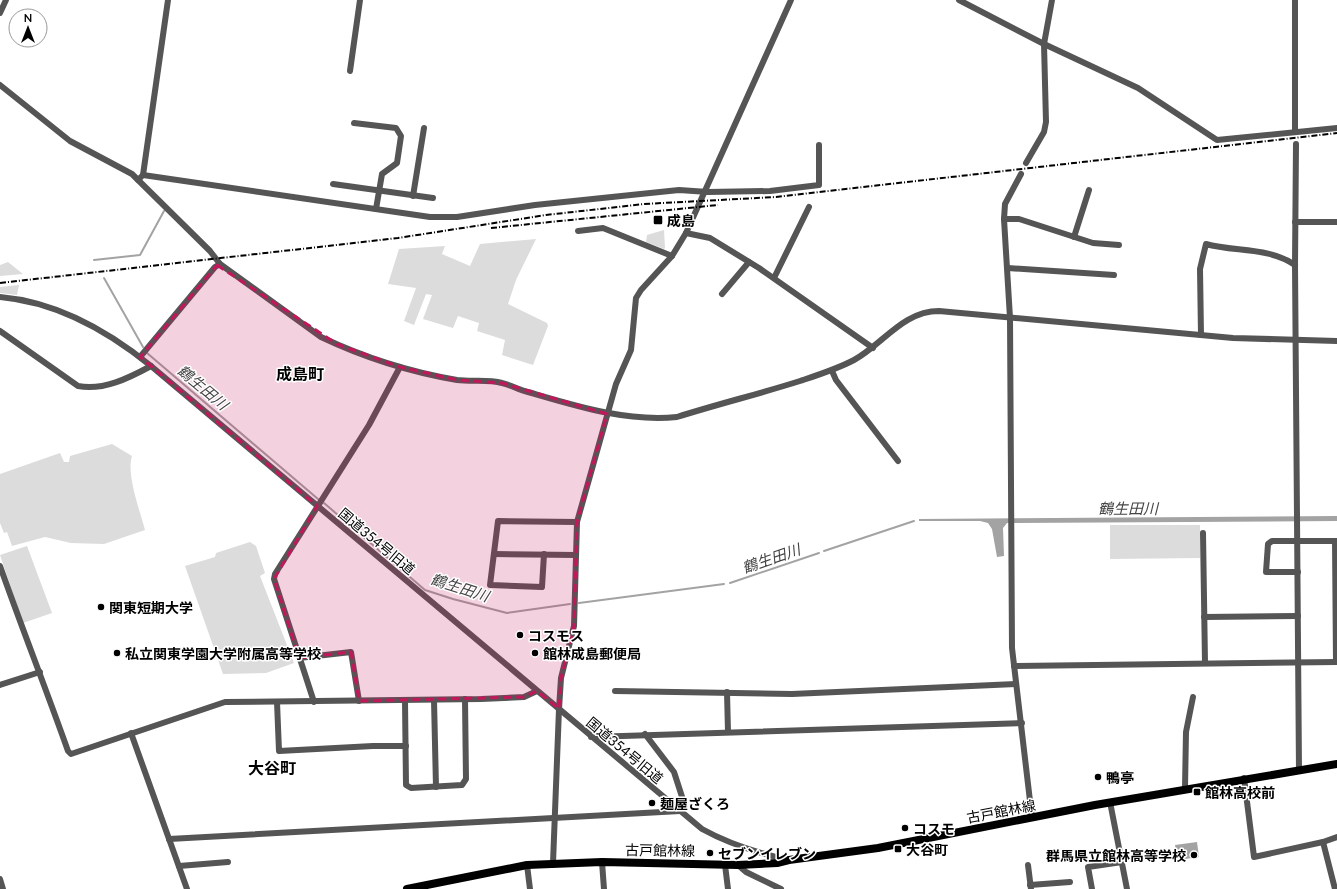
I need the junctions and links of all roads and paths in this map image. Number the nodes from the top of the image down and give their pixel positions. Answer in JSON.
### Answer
{"nodes":[{"id":1,"x":6,"y":0,"type":"edge"},
{"id":2,"x":168,"y":0,"type":"edge"},
{"id":3,"x":360,"y":0,"type":"edge"},
{"id":4,"x":791,"y":0,"type":"edge"},
{"id":5,"x":959,"y":0,"type":"edge"},
{"id":6,"x":1052,"y":0,"type":"edge"},
{"id":7,"x":1295,"y":0,"type":"edge"},
{"id":8,"x":0,"y":12,"type":"edge"},
{"id":9,"x":1044,"y":44,"type":"junction"},
{"id":10,"x":350,"y":71,"type":"dead end"},
{"id":11,"x":0,"y":85,"type":"edge"},
{"id":12,"x":354,"y":123,"type":"dead end"},
{"id":13,"x":424,"y":128,"type":"dead end"},
{"id":14,"x":1337,"y":128,"type":"edge"},
{"id":15,"x":1295,"y":132,"type":"junction"},
{"id":16,"x":1296,"y":144,"type":"dead end"},
{"id":17,"x":819,"y":146,"type":"dead end"},
{"id":18,"x":1026,"y":163,"type":"dead end"},
{"id":19,"x":1021,"y":174,"type":"dead end"},
{"id":20,"x":141,"y":177,"type":"junction"},
{"id":21,"x":333,"y":184,"type":"dead end"},
{"id":22,"x":379,"y":190,"type":"junction"},
{"id":23,"x":1089,"y":190,"type":"dead end"},
{"id":24,"x":705,"y":191,"type":"junction"},
{"id":25,"x":413,"y":196,"type":"junction"},
{"id":26,"x":433,"y":198,"type":"dead end"},
{"id":27,"x":808,"y":207,"type":"dead end"},
{"id":28,"x":376,"y":209,"type":"junction"},
{"id":29,"x":1004,"y":219,"type":"junction"},
{"id":30,"x":1295,"y":222,"type":"junction"},
{"id":31,"x":1337,"y":222,"type":"edge"},
{"id":32,"x":578,"y":231,"type":"dead end"},
{"id":33,"x":686,"y":233,"type":"junction"},
{"id":34,"x":1074,"y":236,"type":"junction"},
{"id":35,"x":1119,"y":245,"type":"dead end"},
{"id":36,"x":672,"y":256,"type":"junction"},
{"id":37,"x":749,"y":262,"type":"junction"},
{"id":38,"x":220,"y":264,"type":"junction"},
{"id":39,"x":1295,"y":265,"type":"junction"},
{"id":40,"x":1008,"y":268,"type":"junction"},
{"id":41,"x":1114,"y":275,"type":"dead end"},
{"id":42,"x":774,"y":278,"type":"junction"},
{"id":43,"x":722,"y":294,"type":"dead end"},
{"id":44,"x":0,"y":297,"type":"edge"},
{"id":45,"x":1010,"y":318,"type":"junction"},
{"id":46,"x":0,"y":331,"type":"edge"},
{"id":47,"x":1201,"y":335,"type":"junction"},
{"id":48,"x":1296,"y":340,"type":"junction"},
{"id":49,"x":1337,"y":340,"type":"edge"},
{"id":50,"x":873,"y":348,"type":"junction"},
{"id":51,"x":140,"y":357,"type":"junction"},
{"id":52,"x":151,"y":366,"type":"junction"},
{"id":53,"x":400,"y":367,"type":"junction"},
{"id":54,"x":832,"y":370,"type":"junction"},
{"id":55,"x":607,"y":414,"type":"junction"},
{"id":56,"x":898,"y":461,"type":"dead end"},
{"id":57,"x":317,"y":506,"type":"junction"},
{"id":58,"x":577,"y":522,"type":"junction"},
{"id":59,"x":1203,"y":533,"type":"dead end"},
{"id":60,"x":1298,"y":541,"type":"junction"},
{"id":61,"x":1336,"y":541,"type":"edge"},
{"id":62,"x":494,"y":554,"type":"junction"},
{"id":63,"x":544,"y":554,"type":"junction"},
{"id":64,"x":576,"y":555,"type":"junction"},
{"id":65,"x":0,"y":566,"type":"edge"},
{"id":66,"x":1298,"y":572,"type":"junction"},
{"id":67,"x":2,"y":577,"type":"edge"},
{"id":68,"x":1298,"y":616,"type":"junction"},
{"id":69,"x":1204,"y":617,"type":"junction"},
{"id":70,"x":299,"y":658,"type":"junction"},
{"id":71,"x":1337,"y":662,"type":"edge"},
{"id":72,"x":1204,"y":663,"type":"junction"},
{"id":73,"x":1299,"y":663,"type":"junction"},
{"id":74,"x":1014,"y":666,"type":"junction"},
{"id":75,"x":40,"y":672,"type":"junction"},
{"id":76,"x":1016,"y":684,"type":"junction"},
{"id":77,"x":0,"y":685,"type":"edge"},
{"id":78,"x":615,"y":691,"type":"dead end"},
{"id":79,"x":537,"y":692,"type":"junction"},
{"id":80,"x":727,"y":692,"type":"junction"},
{"id":81,"x":1193,"y":697,"type":"dead end"},
{"id":82,"x":465,"y":699,"type":"junction"},
{"id":83,"x":434,"y":700,"type":"junction"},
{"id":84,"x":359,"y":701,"type":"junction"},
{"id":85,"x":404,"y":701,"type":"junction"},
{"id":86,"x":277,"y":702,"type":"junction"},
{"id":87,"x":314,"y":702,"type":"junction"},
{"id":88,"x":558,"y":710,"type":"junction"},
{"id":89,"x":1022,"y":723,"type":"junction"},
{"id":90,"x":728,"y":732,"type":"junction"},
{"id":91,"x":131,"y":734,"type":"junction"},
{"id":92,"x":645,"y":734,"type":"junction"},
{"id":93,"x":591,"y":737,"type":"junction"},
{"id":94,"x":406,"y":746,"type":"junction"},
{"id":95,"x":1337,"y":764,"type":"edge"},
{"id":96,"x":1299,"y":770,"type":"junction"},
{"id":97,"x":1244,"y":778,"type":"junction"},
{"id":98,"x":436,"y":787,"type":"junction"},
{"id":99,"x":1185,"y":788,"type":"junction"},
{"id":100,"x":1110,"y":802,"type":"junction"},
{"id":101,"x":680,"y":811,"type":"junction"},
{"id":102,"x":1032,"y":818,"type":"junction"},
{"id":103,"x":554,"y":819,"type":"junction"},
{"id":104,"x":1337,"y":837,"type":"edge"},
{"id":105,"x":169,"y":838,"type":"junction"},
{"id":106,"x":1323,"y":842,"type":"junction"},
{"id":107,"x":788,"y":860,"type":"junction"},
{"id":108,"x":228,"y":862,"type":"dead end"},
{"id":109,"x":602,"y":862,"type":"junction"},
{"id":110,"x":1122,"y":862,"type":"junction"},
{"id":111,"x":553,"y":863,"type":"junction"},
{"id":112,"x":528,"y":865,"type":"junction"},
{"id":113,"x":725,"y":865,"type":"junction"},
{"id":114,"x":738,"y":865,"type":"junction"},
{"id":115,"x":1028,"y":865,"type":"dead end"},
{"id":116,"x":179,"y":866,"type":"junction"},
{"id":117,"x":0,"y":880,"type":"edge"},
{"id":118,"x":1070,"y":882,"type":"dead end"},
{"id":119,"x":432,"y":886,"type":"edge"},
{"id":120,"x":1031,"y":887,"type":"edge"},
{"id":121,"x":3,"y":889,"type":"edge"},
{"id":122,"x":187,"y":889,"type":"edge"},
{"id":123,"x":407,"y":889,"type":"edge"},
{"id":124,"x":530,"y":889,"type":"edge"},
{"id":125,"x":604,"y":889,"type":"edge"},
{"id":126,"x":728,"y":889,"type":"edge"},
{"id":127,"x":781,"y":889,"type":"edge"},
{"id":128,"x":1092,"y":889,"type":"edge"},
{"id":129,"x":1127,"y":889,"type":"edge"},
{"id":130,"x":1335,"y":889,"type":"edge"}],
"edges":[{"from":1,"to":8,"type":"street"},
{"from":2,"to":20,"type":"street"},
{"from":3,"to":10,"type":"street"},
{"from":4,"to":24,"type":"street"},
{"from":5,"to":9,"type":"street"},
{"from":6,"to":9,"type":"street"},
{"from":7,"to":15,"type":"street"},
{"from":9,"to":15,"type":"street"},
{"from":9,"to":18,"type":"street"},
{"from":11,"to":20,"type":"street"},
{"from":12,"to":22,"type":"street"},
{"from":13,"to":25,"type":"street"},
{"from":14,"to":15,"type":"street"},
{"from":16,"to":30,"type":"street"},
{"from":17,"to":24,"type":"street"},
{"from":19,"to":29,"type":"street"},
{"from":20,"to":28,"type":"street"},
{"from":20,"to":38,"type":"street"},
{"from":21,"to":22,"type":"street"},
{"from":22,"to":25,"type":"street"},
{"from":22,"to":28,"type":"street"},
{"from":23,"to":34,"type":"street"},
{"from":24,"to":28,"type":"street"},
{"from":24,"to":33,"type":"street"},
{"from":25,"to":26,"type":"street"},
{"from":27,"to":42,"type":"street"},
{"from":29,"to":34,"type":"street"},
{"from":29,"to":40,"type":"street"},
{"from":30,"to":31,"type":"street"},
{"from":30,"to":39,"type":"street"},
{"from":32,"to":36,"type":"street"},
{"from":33,"to":36,"type":"street"},
{"from":33,"to":37,"type":"street"},
{"from":34,"to":35,"type":"street"},
{"from":36,"to":55,"type":"street"},
{"from":37,"to":42,"type":"street"},
{"from":37,"to":43,"type":"street"},
{"from":38,"to":51,"type":"street"},
{"from":38,"to":53,"type":"street"},
{"from":39,"to":47,"type":"street"},
{"from":39,"to":48,"type":"street"},
{"from":40,"to":41,"type":"street"},
{"from":40,"to":45,"type":"street"},
{"from":42,"to":50,"type":"street"},
{"from":44,"to":51,"type":"street","name":"国道354号旧道"},
{"from":45,"to":47,"type":"street"},
{"from":45,"to":50,"type":"street"},
{"from":45,"to":74,"type":"street"},
{"from":46,"to":52,"type":"street"},
{"from":47,"to":48,"type":"street"},
{"from":48,"to":49,"type":"street"},
{"from":48,"to":60,"type":"street"},
{"from":50,"to":54,"type":"street"},
{"from":51,"to":52,"type":"street","name":"国道354号旧道"},
{"from":52,"to":57,"type":"street","name":"国道354号旧道"},
{"from":53,"to":55,"type":"street"},
{"from":53,"to":57,"type":"street"},
{"from":54,"to":55,"type":"street"},
{"from":54,"to":56,"type":"street"},
{"from":55,"to":58,"type":"street"},
{"from":57,"to":70,"type":"street"},
{"from":57,"to":79,"type":"street","name":"国道354号旧道"},
{"from":58,"to":62,"type":"street"},
{"from":58,"to":64,"type":"street"},
{"from":59,"to":69,"type":"street"},
{"from":60,"to":61,"type":"street"},
{"from":60,"to":66,"type":"street"},
{"from":60,"to":66,"type":"street"},
{"from":61,"to":71,"type":"street"},
{"from":62,"to":63,"type":"street"},
{"from":62,"to":63,"type":"street"},
{"from":63,"to":64,"type":"street"},
{"from":64,"to":88,"type":"street"},
{"from":65,"to":67,"type":"street"},
{"from":66,"to":68,"type":"street"},
{"from":67,"to":75,"type":"street"},
{"from":68,"to":69,"type":"street"},
{"from":68,"to":73,"type":"street"},
{"from":69,"to":72,"type":"street"},
{"from":70,"to":84,"type":"street"},
{"from":70,"to":87,"type":"street"},
{"from":71,"to":73,"type":"street"},
{"from":72,"to":73,"type":"street"},
{"from":72,"to":74,"type":"street"},
{"from":73,"to":96,"type":"street"},
{"from":74,"to":76,"type":"street"},
{"from":75,"to":77,"type":"street"},
{"from":75,"to":91,"type":"street"},
{"from":76,"to":80,"type":"street"},
{"from":76,"to":89,"type":"street"},
{"from":78,"to":80,"type":"street"},
{"from":79,"to":82,"type":"street"},
{"from":79,"to":88,"type":"street","name":"国道354号旧道"},
{"from":80,"to":90,"type":"street"},
{"from":81,"to":99,"type":"street"},
{"from":82,"to":83,"type":"street"},
{"from":82,"to":98,"type":"street"},
{"from":83,"to":85,"type":"street"},
{"from":83,"to":98,"type":"street"},
{"from":84,"to":85,"type":"street"},
{"from":84,"to":87,"type":"street"},
{"from":85,"to":94,"type":"street"},
{"from":86,"to":87,"type":"street"},
{"from":86,"to":91,"type":"street"},
{"from":86,"to":94,"type":"street"},
{"from":88,"to":93,"type":"street","name":"国道354号旧道"},
{"from":88,"to":103,"type":"street"},
{"from":89,"to":90,"type":"street"},
{"from":89,"to":102,"type":"street"},
{"from":90,"to":92,"type":"street"},
{"from":91,"to":105,"type":"street"},
{"from":92,"to":93,"type":"street"},
{"from":92,"to":101,"type":"street"},
{"from":93,"to":101,"type":"street","name":"国道354号旧道"},
{"from":94,"to":98,"type":"street"},
{"from":95,"to":96,"type":"main road","name":"古戸館林線"},
{"from":96,"to":97,"type":"main road","name":"古戸館林線"},
{"from":97,"to":99,"type":"main road","name":"古戸館林線"},
{"from":97,"to":106,"type":"street"},
{"from":99,"to":100,"type":"main road","name":"古戸館林線"},
{"from":100,"to":102,"type":"main road","name":"古戸館林線"},
{"from":100,"to":110,"type":"street"},
{"from":101,"to":103,"type":"street"},
{"from":101,"to":107,"type":"street","name":"国道354号旧道"},
{"from":102,"to":107,"type":"main road","name":"古戸館林線"},
{"from":103,"to":105,"type":"street"},
{"from":103,"to":111,"type":"street"},
{"from":104,"to":106,"type":"street"},
{"from":105,"to":116,"type":"street"},
{"from":106,"to":130,"type":"street"},
{"from":107,"to":114,"type":"main road","name":"古戸館林線"},
{"from":108,"to":116,"type":"street"},
{"from":109,"to":111,"type":"main road","name":"古戸館林線"},
{"from":109,"to":113,"type":"main road","name":"古戸館林線"},
{"from":109,"to":125,"type":"street"},
{"from":110,"to":128,"type":"street"},
{"from":110,"to":129,"type":"street"},
{"from":111,"to":112,"type":"main road","name":"古戸館林線"},
{"from":112,"to":119,"type":"main road","name":"古戸館林線"},
{"from":112,"to":124,"type":"street"},
{"from":113,"to":114,"type":"main road","name":"古戸館林線"},
{"from":113,"to":126,"type":"street"},
{"from":114,"to":127,"type":"street"},
{"from":115,"to":120,"type":"street"},
{"from":116,"to":122,"type":"street"},
{"from":117,"to":121,"type":"street"},
{"from":118,"to":120,"type":"street"},
{"from":119,"to":123,"type":"main road","name":"古戸館林線"}]}
